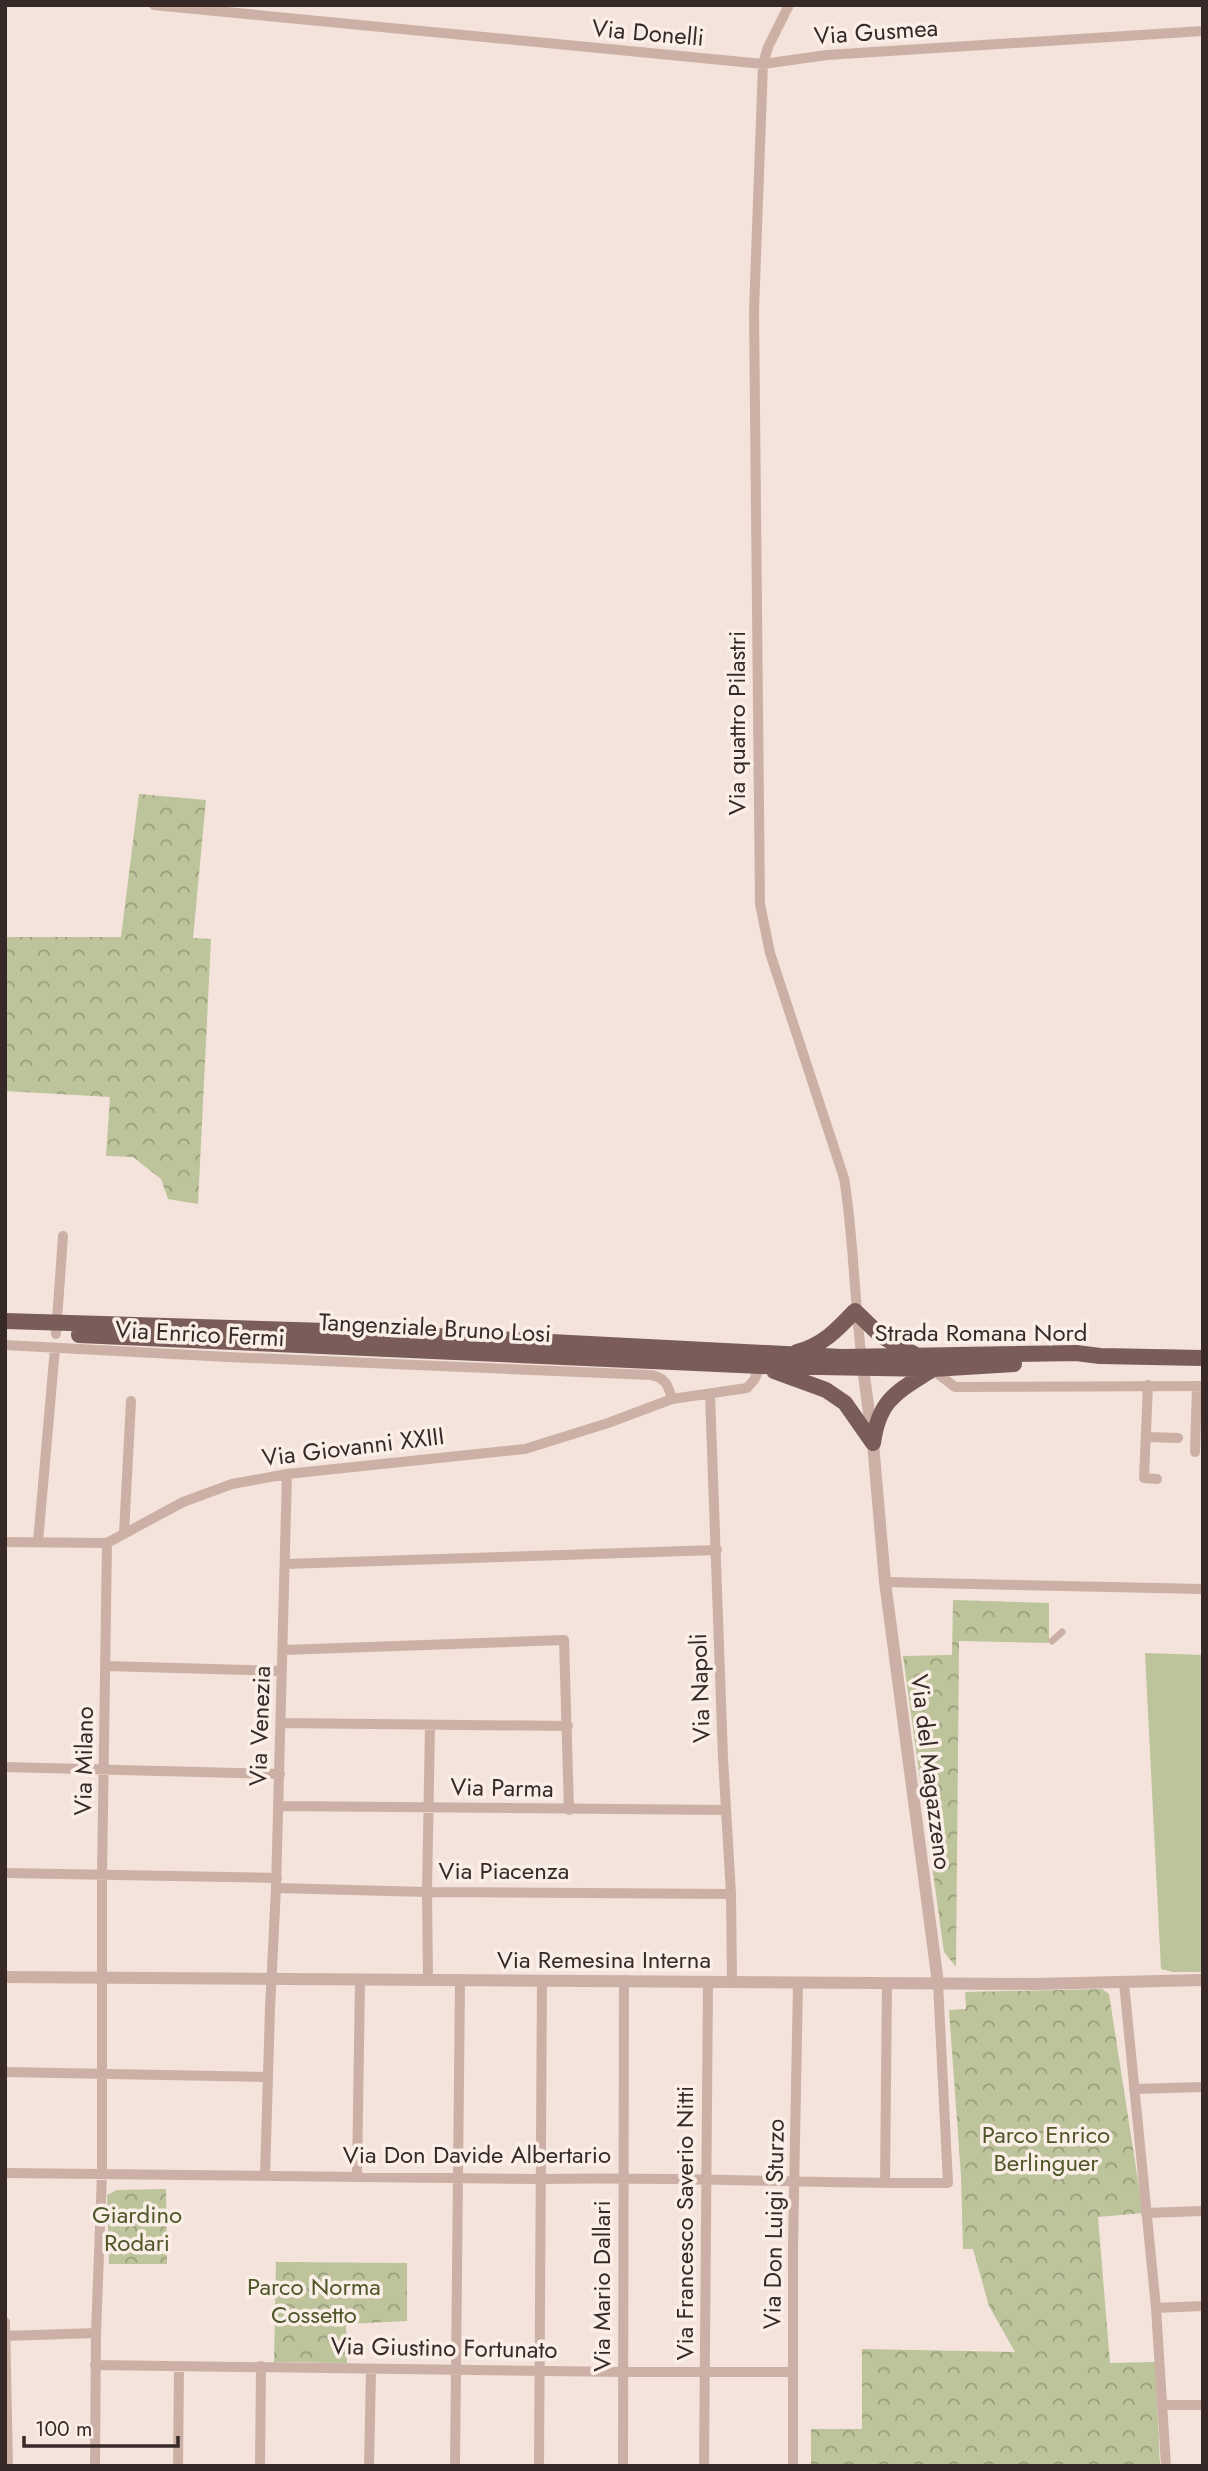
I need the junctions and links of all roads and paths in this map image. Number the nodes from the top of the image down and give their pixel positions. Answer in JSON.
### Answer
{"nodes":[{"id":1,"x":154,"y":5,"type":"edge"},
{"id":2,"x":789,"y":5,"type":"edge"},
{"id":3,"x":1203,"y":31,"type":"edge"},
{"id":4,"x":763,"y":64,"type":"junction"},
{"id":5,"x":63,"y":1236,"type":"dead end"},
{"id":6,"x":855,"y":1311,"type":"junction"},
{"id":7,"x":5,"y":1321,"type":"edge"},
{"id":8,"x":5,"y":1332,"type":"edge"},
{"id":9,"x":56,"y":1335,"type":"junction"},
{"id":10,"x":5,"y":1345,"type":"edge"},
{"id":11,"x":788,"y":1354,"type":"junction"},
{"id":12,"x":919,"y":1356,"type":"junction"},
{"id":13,"x":1100,"y":1356,"type":"junction"},
{"id":14,"x":1203,"y":1358,"type":"edge"},
{"id":15,"x":862,"y":1362,"type":"junction"},
{"id":16,"x":761,"y":1366,"type":"junction"},
{"id":17,"x":933,"y":1369,"type":"junction"},
{"id":18,"x":1148,"y":1385,"type":"junction"},
{"id":19,"x":1200,"y":1386,"type":"edge"},
{"id":20,"x":710,"y":1394,"type":"junction"},
{"id":21,"x":672,"y":1399,"type":"junction"},
{"id":22,"x":131,"y":1401,"type":"dead end"},
{"id":23,"x":1146,"y":1437,"type":"junction"},
{"id":24,"x":1178,"y":1438,"type":"dead end"},
{"id":25,"x":873,"y":1443,"type":"junction"},
{"id":26,"x":1195,"y":1452,"type":"dead end"},
{"id":27,"x":287,"y":1474,"type":"junction"},
{"id":28,"x":1157,"y":1479,"type":"dead end"},
{"id":29,"x":124,"y":1533,"type":"junction"},
{"id":30,"x":5,"y":1542,"type":"edge"},
{"id":31,"x":38,"y":1542,"type":"junction"},
{"id":32,"x":107,"y":1543,"type":"junction"},
{"id":33,"x":717,"y":1550,"type":"junction"},
{"id":34,"x":285,"y":1564,"type":"junction"},
{"id":35,"x":885,"y":1582,"type":"junction"},
{"id":36,"x":1203,"y":1589,"type":"edge"},
{"id":37,"x":1062,"y":1632,"type":"dead end"},
{"id":38,"x":1052,"y":1641,"type":"dead end"},
{"id":39,"x":283,"y":1650,"type":"junction"},
{"id":40,"x":107,"y":1666,"type":"junction"},
{"id":41,"x":282,"y":1671,"type":"junction"},
{"id":42,"x":281,"y":1723,"type":"junction"},
{"id":43,"x":430,"y":1725,"type":"junction"},
{"id":44,"x":568,"y":1726,"type":"junction"},
{"id":45,"x":5,"y":1767,"type":"edge"},
{"id":46,"x":105,"y":1769,"type":"junction"},
{"id":47,"x":280,"y":1773,"type":"junction"},
{"id":48,"x":278,"y":1806,"type":"junction"},
{"id":49,"x":429,"y":1808,"type":"junction"},
{"id":50,"x":569,"y":1810,"type":"junction"},
{"id":51,"x":725,"y":1810,"type":"junction"},
{"id":52,"x":5,"y":1873,"type":"edge"},
{"id":53,"x":102,"y":1877,"type":"junction"},
{"id":54,"x":276,"y":1883,"type":"junction"},
{"id":55,"x":427,"y":1892,"type":"junction"},
{"id":56,"x":731,"y":1894,"type":"junction"},
{"id":57,"x":5,"y":1978,"type":"edge"},
{"id":58,"x":272,"y":1979,"type":"junction"},
{"id":59,"x":101,"y":1980,"type":"junction"},
{"id":60,"x":360,"y":1980,"type":"junction"},
{"id":61,"x":428,"y":1980,"type":"junction"},
{"id":62,"x":460,"y":1980,"type":"junction"},
{"id":63,"x":542,"y":1980,"type":"junction"},
{"id":64,"x":624,"y":1980,"type":"junction"},
{"id":65,"x":1203,"y":1980,"type":"edge"},
{"id":66,"x":708,"y":1981,"type":"junction"},
{"id":67,"x":732,"y":1981,"type":"junction"},
{"id":68,"x":798,"y":1983,"type":"junction"},
{"id":69,"x":887,"y":1983,"type":"junction"},
{"id":70,"x":938,"y":1983,"type":"junction"},
{"id":71,"x":1125,"y":1983,"type":"junction"},
{"id":72,"x":5,"y":2072,"type":"edge"},
{"id":73,"x":102,"y":2073,"type":"junction"},
{"id":74,"x":268,"y":2077,"type":"junction"},
{"id":75,"x":1203,"y":2087,"type":"edge"},
{"id":76,"x":1134,"y":2089,"type":"junction"},
{"id":77,"x":5,"y":2173,"type":"edge"},
{"id":78,"x":102,"y":2174,"type":"junction"},
{"id":79,"x":265,"y":2175,"type":"junction"},
{"id":80,"x":357,"y":2176,"type":"junction"},
{"id":81,"x":623,"y":2177,"type":"junction"},
{"id":82,"x":457,"y":2178,"type":"junction"},
{"id":83,"x":540,"y":2179,"type":"junction"},
{"id":84,"x":707,"y":2179,"type":"junction"},
{"id":85,"x":796,"y":2182,"type":"junction"},
{"id":86,"x":885,"y":2183,"type":"junction"},
{"id":87,"x":948,"y":2183,"type":"joint"},
{"id":88,"x":1203,"y":2211,"type":"edge"},
{"id":89,"x":1146,"y":2213,"type":"junction"},
{"id":90,"x":1203,"y":2306,"type":"edge"},
{"id":91,"x":1156,"y":2308,"type":"junction"},
{"id":92,"x":5,"y":2322,"type":"edge"},
{"id":93,"x":96,"y":2333,"type":"junction"},
{"id":94,"x":6,"y":2336,"type":"edge"},
{"id":95,"x":95,"y":2365,"type":"junction"},
{"id":96,"x":180,"y":2366,"type":"junction"},
{"id":97,"x":261,"y":2366,"type":"junction"},
{"id":98,"x":371,"y":2369,"type":"junction"},
{"id":99,"x":457,"y":2370,"type":"junction"},
{"id":100,"x":540,"y":2370,"type":"junction"},
{"id":101,"x":623,"y":2372,"type":"junction"},
{"id":102,"x":793,"y":2372,"type":"junction"},
{"id":103,"x":705,"y":2373,"type":"junction"},
{"id":104,"x":1162,"y":2405,"type":"junction"},
{"id":105,"x":1203,"y":2405,"type":"edge"},
{"id":106,"x":8,"y":2466,"type":"edge"},
{"id":107,"x":95,"y":2466,"type":"edge"},
{"id":108,"x":178,"y":2466,"type":"edge"},
{"id":109,"x":260,"y":2466,"type":"edge"},
{"id":110,"x":369,"y":2466,"type":"edge"},
{"id":111,"x":455,"y":2466,"type":"edge"},
{"id":112,"x":539,"y":2466,"type":"edge"},
{"id":113,"x":623,"y":2466,"type":"edge"},
{"id":114,"x":704,"y":2466,"type":"edge"},
{"id":115,"x":793,"y":2466,"type":"edge"},
{"id":116,"x":1166,"y":2466,"type":"edge"}],
"edges":[{"from":1,"to":4,"type":"street","name":"Via Donelli"},
{"from":2,"to":4,"type":"street","name":"Via quattro Pilastri"},
{"from":3,"to":4,"type":"street","name":"Via Gusmea"},
{"from":4,"to":6,"type":"street","name":"Via quattro Pilastri"},
{"from":5,"to":9,"type":"street"},
{"from":6,"to":11,"type":"main road"},
{"from":6,"to":12,"type":"main road"},
{"from":6,"to":15,"type":"street","name":"Via quattro Pilastri"},
{"from":7,"to":9,"type":"main road","name":"Tangenziale Bruno Losi"},
{"from":8,"to":9,"type":"main road","name":"Tangenziale Bruno Losi"},
{"from":9,"to":10,"type":"street","name":"Via Enrico Fermi"},
{"from":9,"to":11,"type":"main road","name":"Tangenziale Bruno Losi"},
{"from":9,"to":16,"type":"main road","name":"Tangenziale Bruno Losi"},
{"from":9,"to":21,"type":"street","name":"Via Enrico Fermi"},
{"from":9,"to":31,"type":"street"},
{"from":11,"to":15,"type":"main road","name":"Tangenziale Bruno Losi"},
{"from":12,"to":13,"type":"main road","name":"Strada Romana Nord"},
{"from":12,"to":15,"type":"main road","name":"Strada Romana Nord"},
{"from":13,"to":14,"type":"main road","name":"Strada Romana Nord"},
{"from":13,"to":17,"type":"main road","name":"Strada Romana Nord"},
{"from":15,"to":16,"type":"main road","name":"Tangenziale Bruno Losi"},
{"from":15,"to":17,"type":"main road","name":"Strada Romana Nord"},
{"from":15,"to":25,"type":"street","name":"Via del Magazzeno"},
{"from":16,"to":20,"type":"street","name":"Via Giovanni XXIII"},
{"from":16,"to":25,"type":"main road"},
{"from":17,"to":18,"type":"street"},
{"from":17,"to":25,"type":"main road"},
{"from":18,"to":19,"type":"street"},
{"from":18,"to":23,"type":"street"},
{"from":19,"to":26,"type":"street"},
{"from":20,"to":21,"type":"street","name":"Via Giovanni XXIII"},
{"from":20,"to":33,"type":"street","name":"Via Napoli"},
{"from":21,"to":27,"type":"street","name":"Via Giovanni XXIII"},
{"from":22,"to":29,"type":"street"},
{"from":23,"to":24,"type":"street"},
{"from":23,"to":28,"type":"street"},
{"from":25,"to":35,"type":"street","name":"Via del Magazzeno"},
{"from":27,"to":29,"type":"street","name":"Via Giovanni XXIII"},
{"from":27,"to":34,"type":"street","name":"Via Venezia"},
{"from":29,"to":32,"type":"street","name":"Via Giovanni XXIII"},
{"from":30,"to":31,"type":"street"},
{"from":31,"to":32,"type":"street"},
{"from":32,"to":40,"type":"street","name":"Via Milano"},
{"from":33,"to":34,"type":"street"},
{"from":33,"to":51,"type":"street","name":"Via Napoli"},
{"from":34,"to":39,"type":"street","name":"Via Venezia"},
{"from":35,"to":36,"type":"street"},
{"from":35,"to":70,"type":"street","name":"Via del Magazzeno"},
{"from":37,"to":38,"type":"street"},
{"from":39,"to":41,"type":"street","name":"Via Venezia"},
{"from":39,"to":44,"type":"street"},
{"from":40,"to":41,"type":"street"},
{"from":40,"to":46,"type":"street","name":"Via Milano"},
{"from":41,"to":42,"type":"street","name":"Via Venezia"},
{"from":42,"to":43,"type":"street"},
{"from":42,"to":47,"type":"street","name":"Via Venezia"},
{"from":43,"to":44,"type":"street"},
{"from":43,"to":49,"type":"street"},
{"from":44,"to":50,"type":"street"},
{"from":45,"to":46,"type":"street"},
{"from":46,"to":47,"type":"street"},
{"from":46,"to":53,"type":"street","name":"Via Milano"},
{"from":47,"to":48,"type":"street","name":"Via Venezia"},
{"from":48,"to":49,"type":"street","name":"Via Parma"},
{"from":48,"to":54,"type":"street","name":"Via Venezia"},
{"from":49,"to":50,"type":"street","name":"Via Parma"},
{"from":49,"to":55,"type":"street"},
{"from":50,"to":51,"type":"street","name":"Via Parma"},
{"from":51,"to":56,"type":"street","name":"Via Napoli"},
{"from":52,"to":53,"type":"street","name":"Via Piacenza"},
{"from":53,"to":54,"type":"street","name":"Via Piacenza"},
{"from":53,"to":59,"type":"street","name":"Via Milano"},
{"from":54,"to":55,"type":"street","name":"Via Piacenza"},
{"from":54,"to":58,"type":"street","name":"Via Venezia"},
{"from":55,"to":56,"type":"street","name":"Via Piacenza"},
{"from":55,"to":61,"type":"street"},
{"from":56,"to":67,"type":"street","name":"Via Napoli"},
{"from":57,"to":59,"type":"street","name":"Via Remesina Interna"},
{"from":58,"to":59,"type":"street","name":"Via Remesina Interna"},
{"from":58,"to":60,"type":"street","name":"Via Remesina Interna"},
{"from":58,"to":74,"type":"street","name":"Via Venezia"},
{"from":59,"to":73,"type":"street","name":"Via Milano"},
{"from":60,"to":61,"type":"street","name":"Via Remesina Interna"},
{"from":60,"to":80,"type":"street"},
{"from":61,"to":62,"type":"street","name":"Via Remesina Interna"},
{"from":62,"to":63,"type":"street","name":"Via Remesina Interna"},
{"from":62,"to":82,"type":"street"},
{"from":63,"to":64,"type":"street","name":"Via Remesina Interna"},
{"from":63,"to":83,"type":"street"},
{"from":64,"to":66,"type":"street","name":"Via Remesina Interna"},
{"from":64,"to":81,"type":"street","name":"Via Mario Dallari"},
{"from":65,"to":71,"type":"street","name":"Via Remesina Interna"},
{"from":66,"to":67,"type":"street","name":"Via Remesina Interna"},
{"from":66,"to":84,"type":"street","name":"Via Francesco Saverio Nitti"},
{"from":67,"to":68,"type":"street","name":"Via Remesina Interna"},
{"from":68,"to":69,"type":"street","name":"Via Remesina Interna"},
{"from":68,"to":85,"type":"street","name":"Via Don Luigi Sturzo"},
{"from":69,"to":70,"type":"street","name":"Via Remesina Interna"},
{"from":69,"to":86,"type":"street"},
{"from":70,"to":71,"type":"street","name":"Via Remesina Interna"},
{"from":70,"to":87,"type":"street","name":"Via del Magazzeno"},
{"from":71,"to":76,"type":"street"},
{"from":72,"to":73,"type":"street"},
{"from":73,"to":74,"type":"street"},
{"from":73,"to":78,"type":"street","name":"Via Milano"},
{"from":74,"to":79,"type":"street","name":"Via Venezia"},
{"from":75,"to":76,"type":"street"},
{"from":76,"to":89,"type":"street"},
{"from":77,"to":78,"type":"street","name":"Via Don Davide Albertario"},
{"from":78,"to":79,"type":"street","name":"Via Don Davide Albertario"},
{"from":78,"to":93,"type":"street","name":"Via Milano"},
{"from":79,"to":80,"type":"street","name":"Via Don Davide Albertario"},
{"from":80,"to":82,"type":"street","name":"Via Don Davide Albertario"},
{"from":81,"to":83,"type":"street","name":"Via Don Davide Albertario"},
{"from":81,"to":84,"type":"street","name":"Via Don Davide Albertario"},
{"from":81,"to":101,"type":"street","name":"Via Mario Dallari"},
{"from":82,"to":83,"type":"street","name":"Via Don Davide Albertario"},
{"from":82,"to":99,"type":"street"},
{"from":83,"to":100,"type":"street"},
{"from":84,"to":85,"type":"street","name":"Via Don Davide Albertario"},
{"from":84,"to":103,"type":"street","name":"Via Francesco Saverio Nitti"},
{"from":85,"to":86,"type":"street","name":"Via Don Davide Albertario"},
{"from":85,"to":102,"type":"street","name":"Via Don Luigi Sturzo"},
{"from":86,"to":87,"type":"street","name":"Via Don Davide Albertario"},
{"from":88,"to":89,"type":"street"},
{"from":89,"to":91,"type":"street"},
{"from":90,"to":91,"type":"street"},
{"from":91,"to":104,"type":"street"},
{"from":92,"to":94,"type":"street"},
{"from":93,"to":94,"type":"street"},
{"from":93,"to":95,"type":"street","name":"Via Milano"},
{"from":94,"to":106,"type":"street"},
{"from":95,"to":96,"type":"street","name":"Via Giustino Fortunato"},
{"from":95,"to":107,"type":"street","name":"Via Milano"},
{"from":96,"to":97,"type":"street","name":"Via Giustino Fortunato"},
{"from":96,"to":108,"type":"street"},
{"from":97,"to":98,"type":"street","name":"Via Giustino Fortunato"},
{"from":97,"to":109,"type":"street"},
{"from":98,"to":99,"type":"street","name":"Via Giustino Fortunato"},
{"from":98,"to":110,"type":"street"},
{"from":99,"to":100,"type":"street","name":"Via Giustino Fortunato"},
{"from":99,"to":111,"type":"street"},
{"from":100,"to":101,"type":"street","name":"Via Giustino Fortunato"},
{"from":100,"to":112,"type":"street"},
{"from":101,"to":103,"type":"street","name":"Via Giustino Fortunato"},
{"from":101,"to":113,"type":"street","name":"Via Mario Dallari"},
{"from":102,"to":103,"type":"street","name":"Via Giustino Fortunato"},
{"from":102,"to":115,"type":"street","name":"Via Don Luigi Sturzo"},
{"from":103,"to":114,"type":"street","name":"Via Francesco Saverio Nitti"},
{"from":104,"to":105,"type":"street"},
{"from":104,"to":116,"type":"street"}]}
